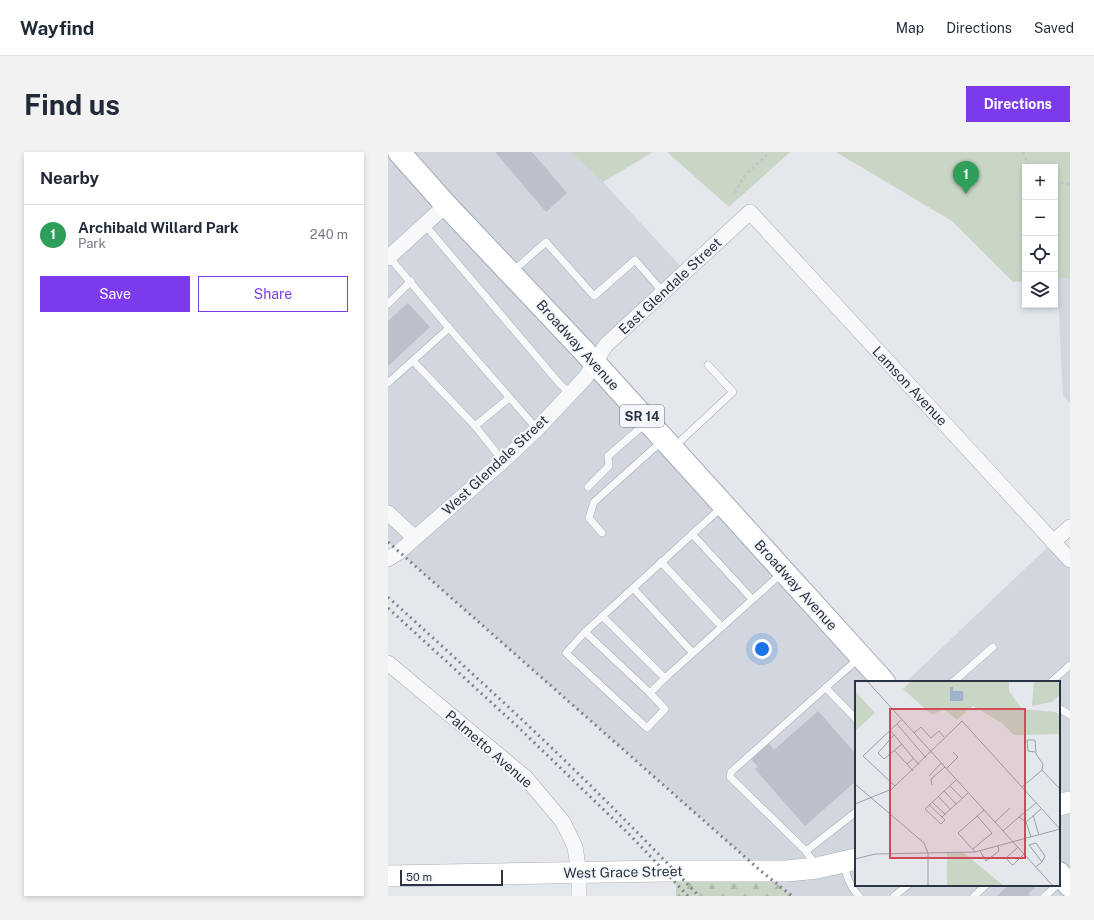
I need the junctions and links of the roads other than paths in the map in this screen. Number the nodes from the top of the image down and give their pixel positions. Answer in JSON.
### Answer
{"nodes":[{"id":1,"x":399,"y":152,"type":"edge"},
{"id":2,"x":446,"y":205,"type":"junction"},
{"id":3,"x":750,"y":212,"type":"joint"},
{"id":4,"x":425,"y":225,"type":"junction"},
{"id":5,"x":389,"y":257,"type":"edge"},
{"id":6,"x":511,"y":273,"type":"junction"},
{"id":7,"x":411,"y":281,"type":"junction"},
{"id":8,"x":663,"y":292,"type":"junction"},
{"id":9,"x":388,"y":304,"type":"edge"},
{"id":10,"x":449,"y":328,"type":"junction"},
{"id":11,"x":413,"y":361,"type":"junction"},
{"id":12,"x":594,"y":363,"type":"junction"},
{"id":13,"x":708,"y":365,"type":"dead end"},
{"id":14,"x":388,"y":383,"type":"edge"},
{"id":15,"x":570,"y":394,"type":"junction"},
{"id":16,"x":509,"y":398,"type":"junction"},
{"id":17,"x":647,"y":422,"type":"junction"},
{"id":18,"x":475,"y":426,"type":"junction"},
{"id":19,"x":537,"y":430,"type":"junction"},
{"id":20,"x":668,"y":444,"type":"junction"},
{"id":21,"x":503,"y":461,"type":"junction"},
{"id":22,"x":588,"y":487,"type":"dead end"},
{"id":23,"x":724,"y":506,"type":"junction"},
{"id":24,"x":388,"y":513,"type":"edge"},
{"id":25,"x":1070,"y":527,"type":"edge"},
{"id":26,"x":602,"y":533,"type":"dead end"},
{"id":27,"x":692,"y":534,"type":"junction"},
{"id":28,"x":415,"y":538,"type":"junction"},
{"id":29,"x":1053,"y":542,"type":"junction"},
{"id":30,"x":388,"y":560,"type":"edge"},
{"id":31,"x":1070,"y":560,"type":"edge"},
{"id":32,"x":662,"y":562,"type":"junction"},
{"id":33,"x":784,"y":572,"type":"junction"},
{"id":34,"x":633,"y":588,"type":"junction"},
{"id":35,"x":752,"y":599,"type":"junction"},
{"id":36,"x":602,"y":616,"type":"junction"},
{"id":37,"x":722,"y":627,"type":"junction"},
{"id":38,"x":585,"y":632,"type":"junction"},
{"id":39,"x":993,"y":647,"type":"dead end"},
{"id":40,"x":693,"y":653,"type":"junction"},
{"id":41,"x":861,"y":657,"type":"junction"},
{"id":42,"x":388,"y":663,"type":"edge"},
{"id":43,"x":1070,"y":665,"type":"edge"},
{"id":44,"x":665,"y":678,"type":"junction"},
{"id":45,"x":883,"y":681,"type":"edge"},
{"id":46,"x":954,"y":681,"type":"edge"},
{"id":47,"x":1052,"y":681,"type":"edge"},
{"id":48,"x":826,"y":688,"type":"junction"},
{"id":49,"x":650,"y":693,"type":"junction"},
{"id":50,"x":1060,"y":709,"type":"edge"},
{"id":51,"x":1070,"y":716,"type":"edge"},
{"id":52,"x":855,"y":718,"type":"edge"},
{"id":53,"x":1070,"y":802,"type":"edge"},
{"id":54,"x":1060,"y":805,"type":"edge"},
{"id":55,"x":855,"y":813,"type":"edge"},
{"id":56,"x":811,"y":859,"type":"junction"},
{"id":57,"x":850,"y":860,"type":"edge"},
{"id":58,"x":579,"y":873,"type":"junction"},
{"id":59,"x":388,"y":876,"type":"edge"},
{"id":60,"x":907,"y":886,"type":"edge"},
{"id":61,"x":985,"y":886,"type":"edge"},
{"id":62,"x":1056,"y":886,"type":"edge"},
{"id":63,"x":579,"y":896,"type":"edge"},
{"id":64,"x":859,"y":896,"type":"edge"},
{"id":65,"x":894,"y":896,"type":"edge"},
{"id":66,"x":974,"y":896,"type":"edge"},
{"id":67,"x":1043,"y":896,"type":"edge"}],
"edges":[{"from":1,"to":2,"type":"main road","name":"Broadway Avenue","number":"SR 14"},
{"from":2,"to":4,"type":"street"},
{"from":2,"to":6,"type":"main road","name":"Broadway Avenue","number":"SR 14"},
{"from":3,"to":8,"type":"street","name":"East Glendale Street"},
{"from":3,"to":29,"type":"street","name":"Lamson Avenue"},
{"from":4,"to":5,"type":"street"},
{"from":4,"to":15,"type":"lane"},
{"from":5,"to":7,"type":"lane"},
{"from":6,"to":8,"type":"lane"},
{"from":6,"to":12,"type":"main road","name":"Broadway Avenue","number":"SR 14"},
{"from":7,"to":9,"type":"lane"},
{"from":7,"to":10,"type":"lane"},
{"from":8,"to":12,"type":"street","name":"East Glendale Street"},
{"from":10,"to":11,"type":"lane"},
{"from":10,"to":16,"type":"lane"},
{"from":11,"to":14,"type":"lane"},
{"from":11,"to":18,"type":"lane"},
{"from":12,"to":15,"type":"street","name":"West Glendale Street"},
{"from":12,"to":17,"type":"main road","name":"Broadway Avenue","number":"SR 14"},
{"from":13,"to":20,"type":"lane"},
{"from":15,"to":19,"type":"street","name":"West Glendale Street"},
{"from":16,"to":18,"type":"lane"},
{"from":16,"to":19,"type":"lane"},
{"from":17,"to":20,"type":"main road","name":"Broadway Avenue","number":"SR 14"},
{"from":17,"to":22,"type":"lane"},
{"from":18,"to":21,"type":"lane"},
{"from":19,"to":21,"type":"street","name":"West Glendale Street"},
{"from":20,"to":23,"type":"main road","name":"Broadway Avenue","number":"SR 14"},
{"from":20,"to":26,"type":"lane"},
{"from":21,"to":28,"type":"street","name":"West Glendale Street"},
{"from":23,"to":27,"type":"lane"},
{"from":23,"to":33,"type":"main road","name":"Broadway Avenue","number":"SR 14"},
{"from":24,"to":28,"type":"street"},
{"from":25,"to":29,"type":"street"},
{"from":27,"to":32,"type":"lane"},
{"from":27,"to":35,"type":"lane"},
{"from":28,"to":30,"type":"street","name":"West Glendale Street"},
{"from":29,"to":31,"type":"street","name":"Lamson Avenue"},
{"from":32,"to":34,"type":"lane"},
{"from":32,"to":37,"type":"lane"},
{"from":33,"to":35,"type":"lane"},
{"from":33,"to":41,"type":"main road","name":"Broadway Avenue","number":"SR 14"},
{"from":34,"to":36,"type":"lane"},
{"from":34,"to":40,"type":"lane"},
{"from":35,"to":37,"type":"lane"},
{"from":36,"to":38,"type":"lane"},
{"from":36,"to":44,"type":"lane"},
{"from":37,"to":40,"type":"lane"},
{"from":38,"to":49,"type":"lane"},
{"from":38,"to":49,"type":"lane"},
{"from":39,"to":46,"type":"lane"},
{"from":40,"to":44,"type":"lane"},
{"from":41,"to":45,"type":"main road","name":"Broadway Avenue","number":"SR 14"},
{"from":41,"to":48,"type":"lane"},
{"from":42,"to":58,"type":"street","name":"Palmetto Avenue"},
{"from":43,"to":47,"type":"lane"},
{"from":44,"to":49,"type":"lane"},
{"from":48,"to":52,"type":"lane"},
{"from":48,"to":56,"type":"lane"},
{"from":50,"to":51,"type":"lane"},
{"from":53,"to":54,"type":"street"},
{"from":55,"to":56,"type":"lane"},
{"from":56,"to":57,"type":"street","name":"West Grace Street"},
{"from":56,"to":58,"type":"street","name":"West Grace Street"},
{"from":57,"to":64,"type":"lane"},
{"from":58,"to":59,"type":"street","name":"West Grace Street"},
{"from":58,"to":63,"type":"street","name":"Palmetto Avenue"},
{"from":60,"to":65,"type":"lane"},
{"from":61,"to":66,"type":"lane"},
{"from":62,"to":67,"type":"lane"}]}
